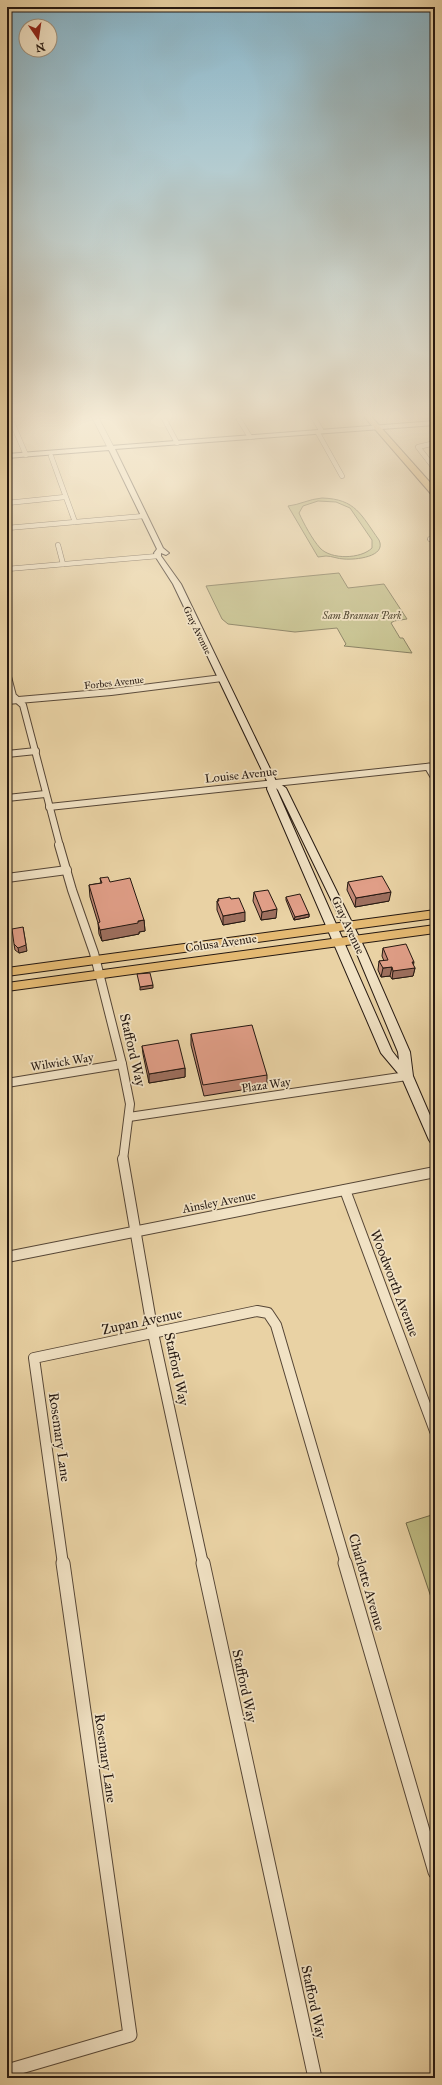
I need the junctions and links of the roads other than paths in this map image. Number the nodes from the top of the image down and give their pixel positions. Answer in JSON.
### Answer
{"nodes":[{"id":1,"x":70,"y":510,"type":"edge"},
{"id":2,"x":141,"y":510,"type":"edge"},
{"id":3,"x":144,"y":516,"type":"junction"},
{"id":4,"x":75,"y":522,"type":"junction"},
{"id":5,"x":7,"y":528,"type":"edge"},
{"id":6,"x":435,"y":536,"type":"edge"},
{"id":7,"x":435,"y":541,"type":"edge"},
{"id":8,"x":58,"y":545,"type":"dead end"},
{"id":9,"x":159,"y":553,"type":"junction"},
{"id":10,"x":63,"y":564,"type":"junction"},
{"id":11,"x":7,"y":569,"type":"edge"},
{"id":12,"x":7,"y":673,"type":"edge"},
{"id":13,"x":222,"y":678,"type":"junction"},
{"id":14,"x":18,"y":700,"type":"junction"},
{"id":15,"x":7,"y":701,"type":"edge"},
{"id":16,"x":36,"y":751,"type":"junction"},
{"id":17,"x":7,"y":754,"type":"edge"},
{"id":18,"x":432,"y":766,"type":"edge"},
{"id":19,"x":435,"y":779,"type":"edge"},
{"id":20,"x":272,"y":783,"type":"junction"},
{"id":21,"x":45,"y":794,"type":"junction"},
{"id":22,"x":7,"y":798,"type":"edge"},
{"id":23,"x":49,"y":807,"type":"junction"},
{"id":24,"x":67,"y":870,"type":"junction"},
{"id":25,"x":7,"y":878,"type":"edge"},
{"id":26,"x":435,"y":914,"type":"edge"},
{"id":27,"x":349,"y":925,"type":"junction"},
{"id":28,"x":332,"y":928,"type":"junction"},
{"id":29,"x":435,"y":929,"type":"edge"},
{"id":30,"x":356,"y":941,"type":"junction"},
{"id":31,"x":338,"y":942,"type":"junction"},
{"id":32,"x":96,"y":960,"type":"junction"},
{"id":33,"x":7,"y":972,"type":"edge"},
{"id":34,"x":100,"y":974,"type":"junction"},
{"id":35,"x":7,"y":987,"type":"edge"},
{"id":36,"x":122,"y":1064,"type":"junction"},
{"id":37,"x":407,"y":1076,"type":"junction"},
{"id":38,"x":7,"y":1083,"type":"edge"},
{"id":39,"x":129,"y":1117,"type":"junction"},
{"id":40,"x":435,"y":1140,"type":"edge"},
{"id":41,"x":435,"y":1172,"type":"edge"},
{"id":42,"x":345,"y":1190,"type":"junction"},
{"id":43,"x":135,"y":1230,"type":"junction"},
{"id":44,"x":7,"y":1257,"type":"edge"},
{"id":45,"x":257,"y":1311,"type":"joint"},
{"id":46,"x":154,"y":1333,"type":"junction"},
{"id":47,"x":34,"y":1358,"type":"joint"},
{"id":48,"x":435,"y":1431,"type":"edge"},
{"id":49,"x":435,"y":1872,"type":"edge"},
{"id":50,"x":7,"y":2071,"type":"edge"},
{"id":51,"x":315,"y":2078,"type":"edge"}],
"edges":[{"from":1,"to":4,"type":"street"},
{"from":2,"to":3,"type":"main road","name":"Gray Avenue"},
{"from":3,"to":4,"type":"street"},
{"from":3,"to":9,"type":"main road","name":"Gray Avenue"},
{"from":4,"to":5,"type":"street"},
{"from":6,"to":7,"type":"street"},
{"from":8,"to":10,"type":"street"},
{"from":9,"to":10,"type":"street"},
{"from":9,"to":13,"type":"main road","name":"Gray Avenue"},
{"from":10,"to":11,"type":"street"},
{"from":12,"to":14,"type":"street","name":"Stafford Way"},
{"from":13,"to":14,"type":"street","name":"Forbes Avenue"},
{"from":13,"to":20,"type":"main road","name":"Gray Avenue"},
{"from":14,"to":15,"type":"street","name":"Forbes Avenue"},
{"from":14,"to":16,"type":"street","name":"Stafford Way"},
{"from":16,"to":17,"type":"street"},
{"from":16,"to":21,"type":"street","name":"Stafford Way"},
{"from":18,"to":19,"type":"street"},
{"from":18,"to":20,"type":"street","name":"Louise Avenue"},
{"from":20,"to":23,"type":"street","name":"Louise Avenue"},
{"from":20,"to":27,"type":"main road","name":"Gray Avenue"},
{"from":20,"to":28,"type":"main road","name":"Gray Avenue"},
{"from":21,"to":22,"type":"street"},
{"from":21,"to":23,"type":"street","name":"Stafford Way"},
{"from":23,"to":24,"type":"street","name":"Stafford Way"},
{"from":24,"to":25,"type":"street"},
{"from":24,"to":32,"type":"street","name":"Stafford Way"},
{"from":26,"to":27,"type":"highway","name":"Colusa Avenue"},
{"from":27,"to":28,"type":"highway","name":"Colusa Avenue"},
{"from":27,"to":30,"type":"main road","name":"Gray Avenue"},
{"from":28,"to":31,"type":"main road","name":"Gray Avenue"},
{"from":28,"to":32,"type":"highway","name":"Colusa Avenue"},
{"from":29,"to":30,"type":"highway","name":"Colusa Avenue"},
{"from":30,"to":31,"type":"highway","name":"Colusa Avenue"},
{"from":30,"to":37,"type":"main road","name":"Gray Avenue"},
{"from":31,"to":34,"type":"highway","name":"Colusa Avenue"},
{"from":31,"to":37,"type":"main road","name":"Gray Avenue"},
{"from":32,"to":33,"type":"highway","name":"Colusa Avenue"},
{"from":32,"to":34,"type":"street","name":"Stafford Way"},
{"from":34,"to":35,"type":"highway","name":"Colusa Avenue"},
{"from":34,"to":36,"type":"street","name":"Stafford Way"},
{"from":36,"to":38,"type":"street","name":"Wilwick Way"},
{"from":36,"to":39,"type":"street","name":"Stafford Way"},
{"from":37,"to":39,"type":"street","name":"Plaza Way"},
{"from":37,"to":40,"type":"main road","name":"Gray Avenue"},
{"from":39,"to":43,"type":"street","name":"Stafford Way"},
{"from":41,"to":42,"type":"street","name":"Ainsley Avenue"},
{"from":42,"to":43,"type":"street","name":"Ainsley Avenue"},
{"from":42,"to":48,"type":"street","name":"Woodworth Avenue"},
{"from":43,"to":44,"type":"street","name":"Ainsley Avenue"},
{"from":43,"to":46,"type":"street","name":"Stafford Way"},
{"from":45,"to":46,"type":"street","name":"Zupan Avenue"},
{"from":45,"to":49,"type":"street","name":"Charlotte Avenue"},
{"from":46,"to":47,"type":"street","name":"Zupan Avenue"},
{"from":46,"to":51,"type":"street","name":"Stafford Way"},
{"from":47,"to":50,"type":"street","name":"Rosemary Lane"}]}
